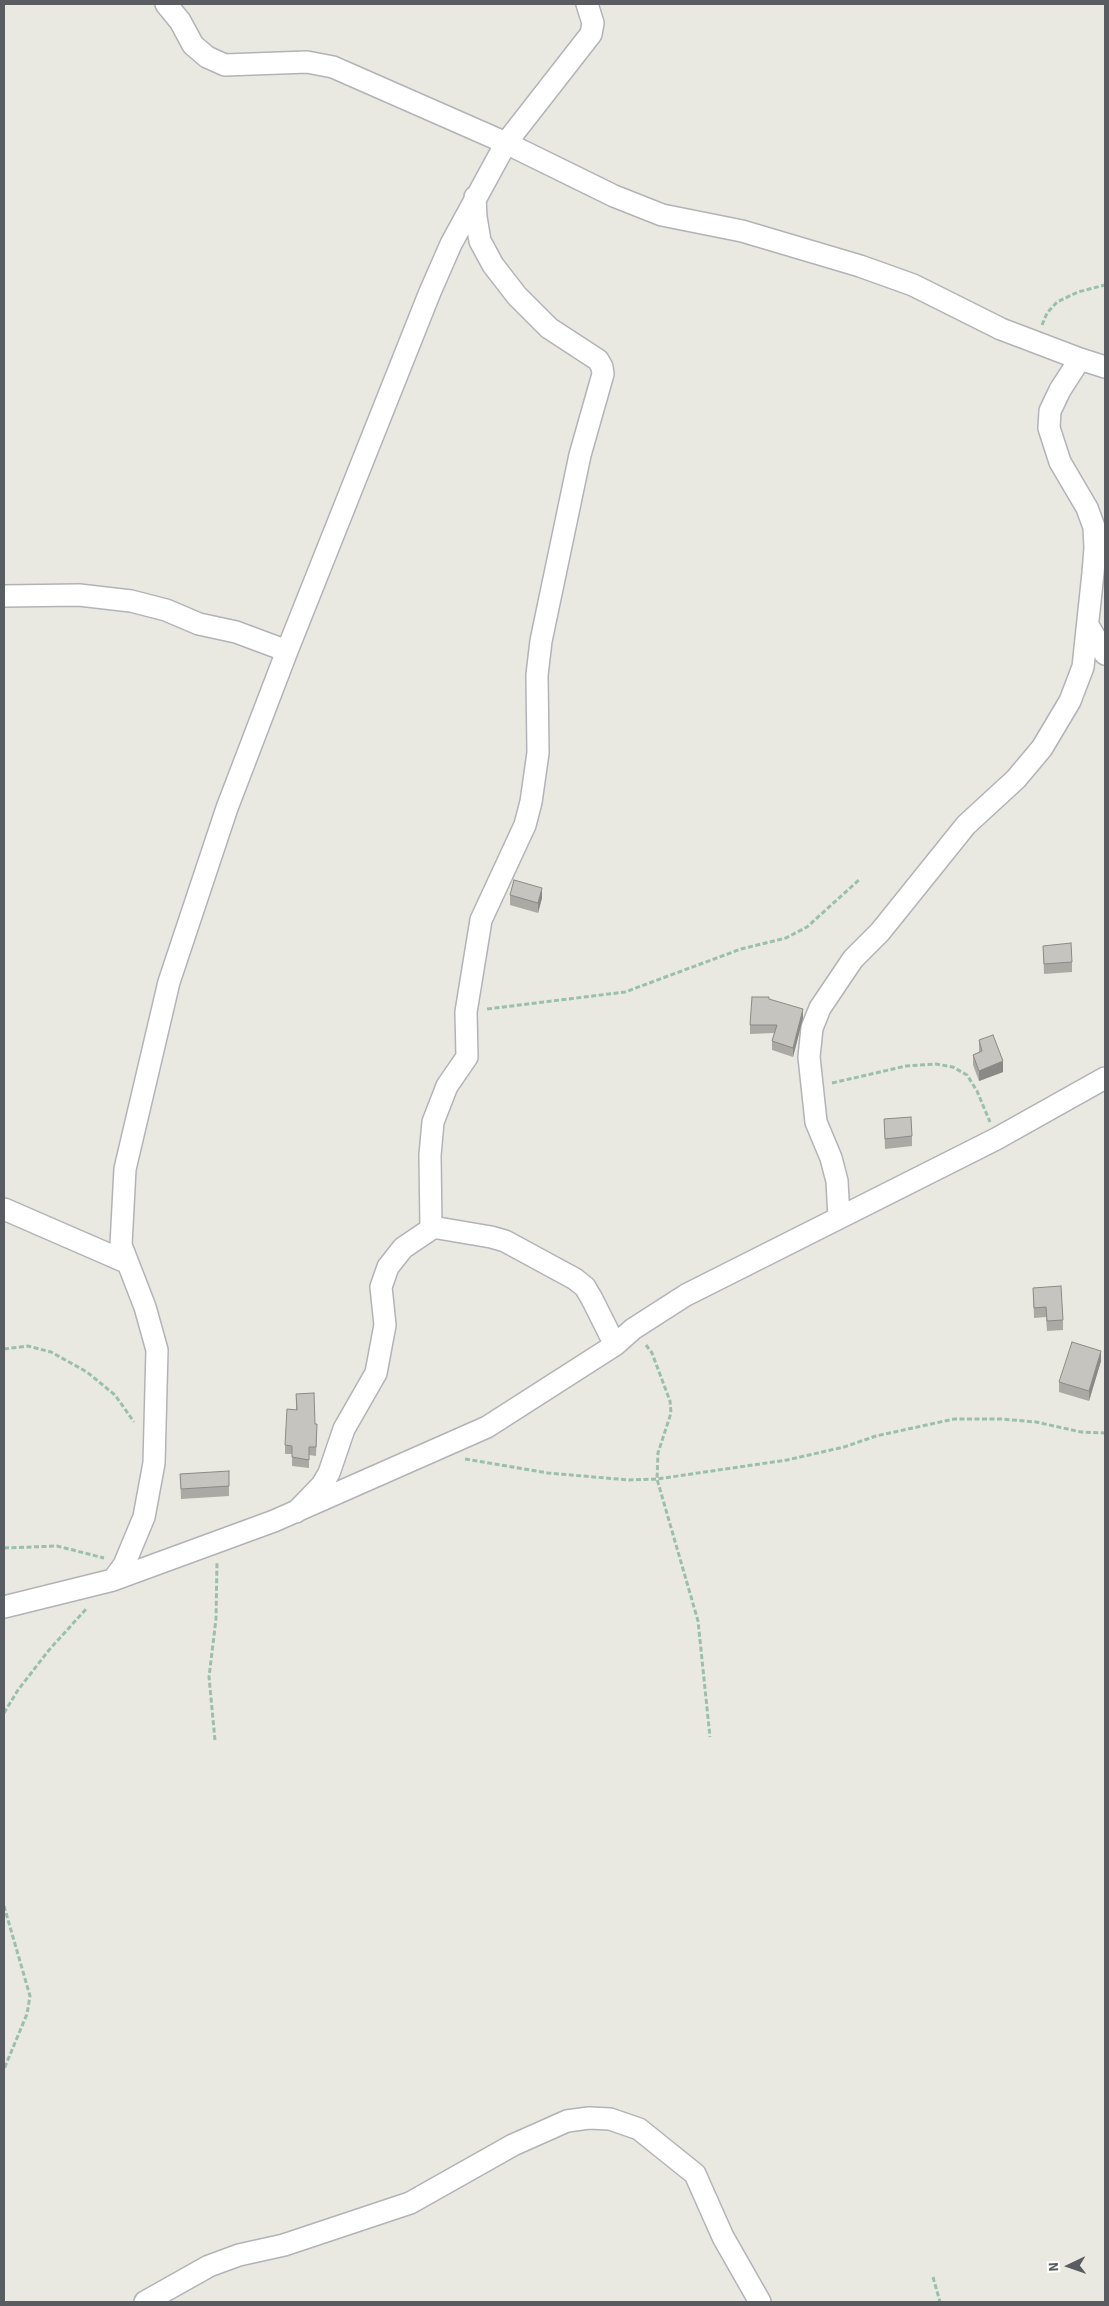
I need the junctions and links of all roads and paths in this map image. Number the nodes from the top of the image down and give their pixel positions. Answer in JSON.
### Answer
{"nodes":[{"id":1,"x":166,"y":4,"type":"edge"},
{"id":2,"x":587,"y":4,"type":"edge"},
{"id":3,"x":506,"y":143,"type":"junction"},
{"id":4,"x":475,"y":197,"type":"junction"},
{"id":5,"x":480,"y":241,"type":"junction"},
{"id":6,"x":451,"y":244,"type":"junction"},
{"id":7,"x":1105,"y":285,"type":"edge"},
{"id":8,"x":1038,"y":342,"type":"junction"},
{"id":9,"x":1080,"y":360,"type":"junction"},
{"id":10,"x":1105,"y":367,"type":"edge"},
{"id":11,"x":4,"y":596,"type":"edge"},
{"id":12,"x":1088,"y":627,"type":"junction"},
{"id":13,"x":286,"y":651,"type":"junction"},
{"id":14,"x":1105,"y":654,"type":"edge"},
{"id":15,"x":860,"y":879,"type":"dead end"},
{"id":16,"x":466,"y":1012,"type":"junction"},
{"id":17,"x":1105,"y":1078,"type":"edge"},
{"id":18,"x":813,"y":1087,"type":"junction"},
{"id":19,"x":996,"y":1139,"type":"junction"},
{"id":20,"x":4,"y":1209,"type":"edge"},
{"id":21,"x":839,"y":1218,"type":"junction"},
{"id":22,"x":432,"y":1227,"type":"junction"},
{"id":23,"x":126,"y":1262,"type":"junction"},
{"id":24,"x":633,"y":1329,"type":"junction"},
{"id":25,"x":615,"y":1345,"type":"junction"},
{"id":26,"x":4,"y":1349,"type":"edge"},
{"id":27,"x":138,"y":1430,"type":"dead end"},
{"id":28,"x":1105,"y":1433,"type":"edge"},
{"id":29,"x":427,"y":1454,"type":"junction"},
{"id":30,"x":657,"y":1479,"type":"junction"},
{"id":31,"x":296,"y":1512,"type":"junction"},
{"id":32,"x":218,"y":1540,"type":"junction"},
{"id":33,"x":4,"y":1548,"type":"edge"},
{"id":34,"x":118,"y":1572,"type":"junction"},
{"id":35,"x":4,"y":1607,"type":"edge"},
{"id":36,"x":87,"y":1607,"type":"dead end"},
{"id":37,"x":4,"y":1713,"type":"edge"},
{"id":38,"x":710,"y":1737,"type":"dead end"},
{"id":39,"x":215,"y":1740,"type":"dead end"},
{"id":40,"x":4,"y":1906,"type":"edge"},
{"id":41,"x":4,"y":2069,"type":"edge"},
{"id":42,"x":933,"y":2277,"type":"dead end"},
{"id":43,"x":145,"y":2302,"type":"edge"},
{"id":44,"x":760,"y":2302,"type":"edge"},
{"id":45,"x":940,"y":2302,"type":"edge"}],
"edges":[{"from":1,"to":3,"type":"street"},
{"from":2,"to":3,"type":"street"},
{"from":3,"to":4,"type":"street"},
{"from":3,"to":8,"type":"street"},
{"from":4,"to":5,"type":"street"},
{"from":4,"to":6,"type":"street"},
{"from":5,"to":6,"type":"street"},
{"from":5,"to":16,"type":"street"},
{"from":6,"to":13,"type":"street"},
{"from":7,"to":8,"type":"path"},
{"from":8,"to":9,"type":"street"},
{"from":9,"to":10,"type":"street"},
{"from":9,"to":12,"type":"street"},
{"from":11,"to":13,"type":"street"},
{"from":12,"to":14,"type":"street"},
{"from":12,"to":18,"type":"street"},
{"from":13,"to":23,"type":"street"},
{"from":15,"to":16,"type":"path"},
{"from":16,"to":22,"type":"street"},
{"from":17,"to":19,"type":"street"},
{"from":18,"to":19,"type":"path"},
{"from":18,"to":21,"type":"street"},
{"from":19,"to":21,"type":"street"},
{"from":20,"to":23,"type":"street"},
{"from":21,"to":24,"type":"street"},
{"from":22,"to":25,"type":"street"},
{"from":22,"to":31,"type":"street"},
{"from":23,"to":34,"type":"street"},
{"from":24,"to":25,"type":"street"},
{"from":24,"to":30,"type":"path"},
{"from":25,"to":29,"type":"street"},
{"from":26,"to":27,"type":"path"},
{"from":28,"to":30,"type":"path"},
{"from":29,"to":30,"type":"path"},
{"from":29,"to":31,"type":"street"},
{"from":30,"to":38,"type":"path"},
{"from":31,"to":32,"type":"street"},
{"from":32,"to":34,"type":"street"},
{"from":32,"to":39,"type":"path"},
{"from":33,"to":34,"type":"path"},
{"from":34,"to":35,"type":"street"},
{"from":36,"to":37,"type":"path"},
{"from":40,"to":41,"type":"path"},
{"from":42,"to":45,"type":"path"},
{"from":43,"to":44,"type":"street"}]}
